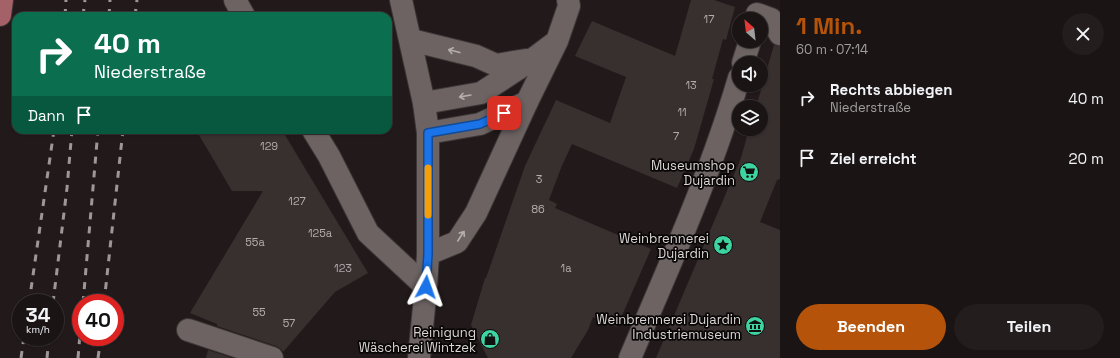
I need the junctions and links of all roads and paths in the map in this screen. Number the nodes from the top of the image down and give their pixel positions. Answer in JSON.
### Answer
{"nodes":[{"id":1,"x":2,"y":0,"type":"edge"},
{"id":2,"x":235,"y":0,"type":"edge"},
{"id":3,"x":401,"y":0,"type":"edge"},
{"id":4,"x":568,"y":0,"type":"edge"},
{"id":5,"x":758,"y":11,"type":"edge"},
{"id":6,"x":242,"y":12,"type":"edge"},
{"id":7,"x":0,"y":15,"type":"edge"},
{"id":8,"x":780,"y":34,"type":"edge"},
{"id":9,"x":410,"y":40,"type":"junction"},
{"id":10,"x":557,"y":41,"type":"junction"},
{"id":11,"x":533,"y":59,"type":"junction"},
{"id":12,"x":735,"y":92,"type":"edge"},
{"id":13,"x":527,"y":102,"type":"junction"},
{"id":14,"x":424,"y":104,"type":"junction"},
{"id":15,"x":428,"y":133,"type":"junction"},
{"id":16,"x":316,"y":134,"type":"edge"},
{"id":17,"x":428,"y":254,"type":"junction"},
{"id":18,"x":426,"y":287,"type":"junction"},
{"id":19,"x":188,"y":330,"type":"dead end"},
{"id":20,"x":272,"y":358,"type":"edge"},
{"id":21,"x":419,"y":358,"type":"edge"},
{"id":22,"x":630,"y":358,"type":"edge"}],
"edges":[{"from":1,"to":7,"type":"main road"},
{"from":2,"to":6,"type":"street"},
{"from":3,"to":9,"type":"street"},
{"from":4,"to":10,"type":"street"},
{"from":5,"to":8,"type":"street"},
{"from":11,"to":9,"type":"street","one_way":true},
{"from":9,"to":14,"type":"street"},
{"from":10,"to":11,"type":"street"},
{"from":10,"to":13,"type":"street"},
{"from":11,"to":14,"type":"street","one_way":true},
{"from":12,"to":22,"type":"street"},
{"from":13,"to":15,"type":"street"},
{"from":17,"to":13,"type":"street","one_way":true},
{"from":14,"to":15,"type":"street"},
{"from":15,"to":17,"type":"street"},
{"from":16,"to":18,"type":"street"},
{"from":17,"to":18,"type":"street"},
{"from":18,"to":21,"type":"street"},
{"from":19,"to":20,"type":"street"}]}
